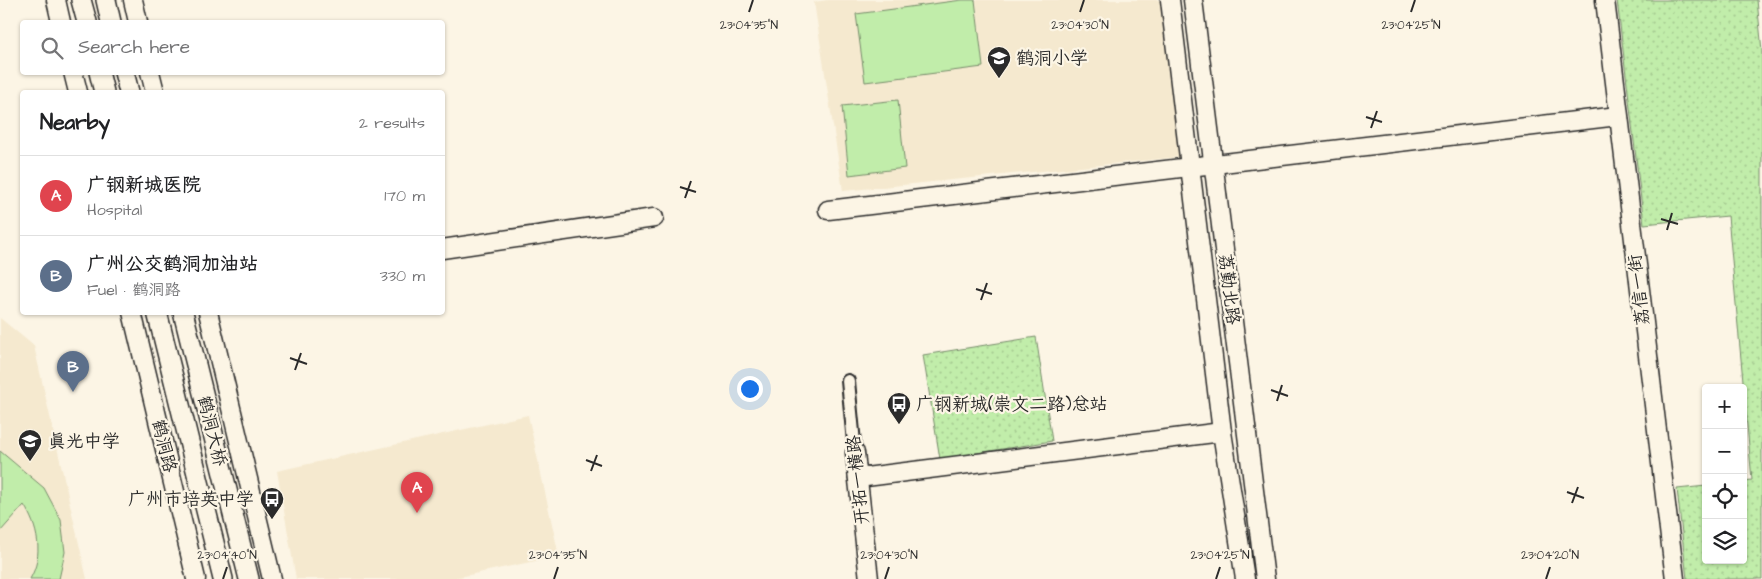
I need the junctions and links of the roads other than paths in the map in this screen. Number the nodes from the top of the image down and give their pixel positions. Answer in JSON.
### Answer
{"nodes":[{"id":1,"x":56,"y":0,"type":"edge"},
{"id":2,"x":82,"y":0,"type":"edge"},
{"id":3,"x":106,"y":0,"type":"edge"},
{"id":4,"x":133,"y":0,"type":"edge"},
{"id":5,"x":1170,"y":0,"type":"edge"},
{"id":6,"x":1192,"y":0,"type":"edge"},
{"id":7,"x":1605,"y":0,"type":"edge"},
{"id":8,"x":61,"y":20,"type":"edge"},
{"id":9,"x":87,"y":20,"type":"edge"},
{"id":10,"x":111,"y":20,"type":"edge"},
{"id":11,"x":138,"y":20,"type":"edge"},
{"id":12,"x":74,"y":75,"type":"edge"},
{"id":13,"x":100,"y":75,"type":"edge"},
{"id":14,"x":125,"y":75,"type":"edge"},
{"id":15,"x":151,"y":75,"type":"edge"},
{"id":16,"x":78,"y":90,"type":"edge"},
{"id":17,"x":104,"y":90,"type":"edge"},
{"id":18,"x":128,"y":90,"type":"edge"},
{"id":19,"x":154,"y":90,"type":"edge"},
{"id":20,"x":1618,"y":116,"type":"junction"},
{"id":21,"x":1214,"y":165,"type":"junction"},
{"id":22,"x":1190,"y":168,"type":"junction"},
{"id":23,"x":828,"y":210,"type":"dead end"},
{"id":24,"x":654,"y":218,"type":"dead end"},
{"id":25,"x":445,"y":249,"type":"edge"},
{"id":26,"x":133,"y":315,"type":"edge"},
{"id":27,"x":158,"y":315,"type":"edge"},
{"id":28,"x":209,"y":315,"type":"edge"},
{"id":29,"x":185,"y":321,"type":"edge"},
{"id":30,"x":848,"y":381,"type":"dead end"},
{"id":31,"x":1222,"y":432,"type":"junction"},
{"id":32,"x":855,"y":453,"type":"joint"},
{"id":33,"x":858,"y":478,"type":"junction"},
{"id":34,"x":196,"y":579,"type":"edge"},
{"id":35,"x":223,"y":579,"type":"edge"},
{"id":36,"x":249,"y":579,"type":"edge"},
{"id":37,"x":272,"y":579,"type":"edge"},
{"id":38,"x":869,"y":579,"type":"edge"},
{"id":39,"x":1244,"y":579,"type":"edge"},
{"id":40,"x":1265,"y":579,"type":"edge"},
{"id":41,"x":1675,"y":579,"type":"edge"}],
"edges":[{"from":1,"to":8,"type":"street"},
{"from":2,"to":9,"type":"main road"},
{"from":3,"to":10,"type":"main road"},
{"from":4,"to":11,"type":"street"},
{"from":5,"to":22,"type":"street","name":"荔勤北路"},
{"from":6,"to":21,"type":"street","name":"荔勤北路"},
{"from":7,"to":20,"type":"street","name":"荔信一街"},
{"from":12,"to":16,"type":"street"},
{"from":13,"to":17,"type":"main road"},
{"from":14,"to":18,"type":"main road"},
{"from":15,"to":19,"type":"street"},
{"from":20,"to":21,"type":"street"},
{"from":20,"to":41,"type":"street","name":"荔信一街"},
{"from":21,"to":22,"type":"street"},
{"from":21,"to":40,"type":"street","name":"荔勤北路"},
{"from":22,"to":23,"type":"street"},
{"from":22,"to":31,"type":"street","name":"荔勤北路"},
{"from":24,"to":25,"type":"street"},
{"from":26,"to":34,"type":"street","name":"鹤洞路"},
{"from":27,"to":35,"type":"main road","name":"鹤洞大桥"},
{"from":28,"to":37,"type":"street"},
{"from":29,"to":36,"type":"main road","name":"鹤洞大桥"},
{"from":30,"to":32,"type":"street","name":"开拓一横路"},
{"from":31,"to":33,"type":"street"},
{"from":31,"to":39,"type":"street","name":"荔勤北路"},
{"from":32,"to":33,"type":"street","name":"开拓一横路"},
{"from":33,"to":38,"type":"street","name":"开拓一横路"}]}
